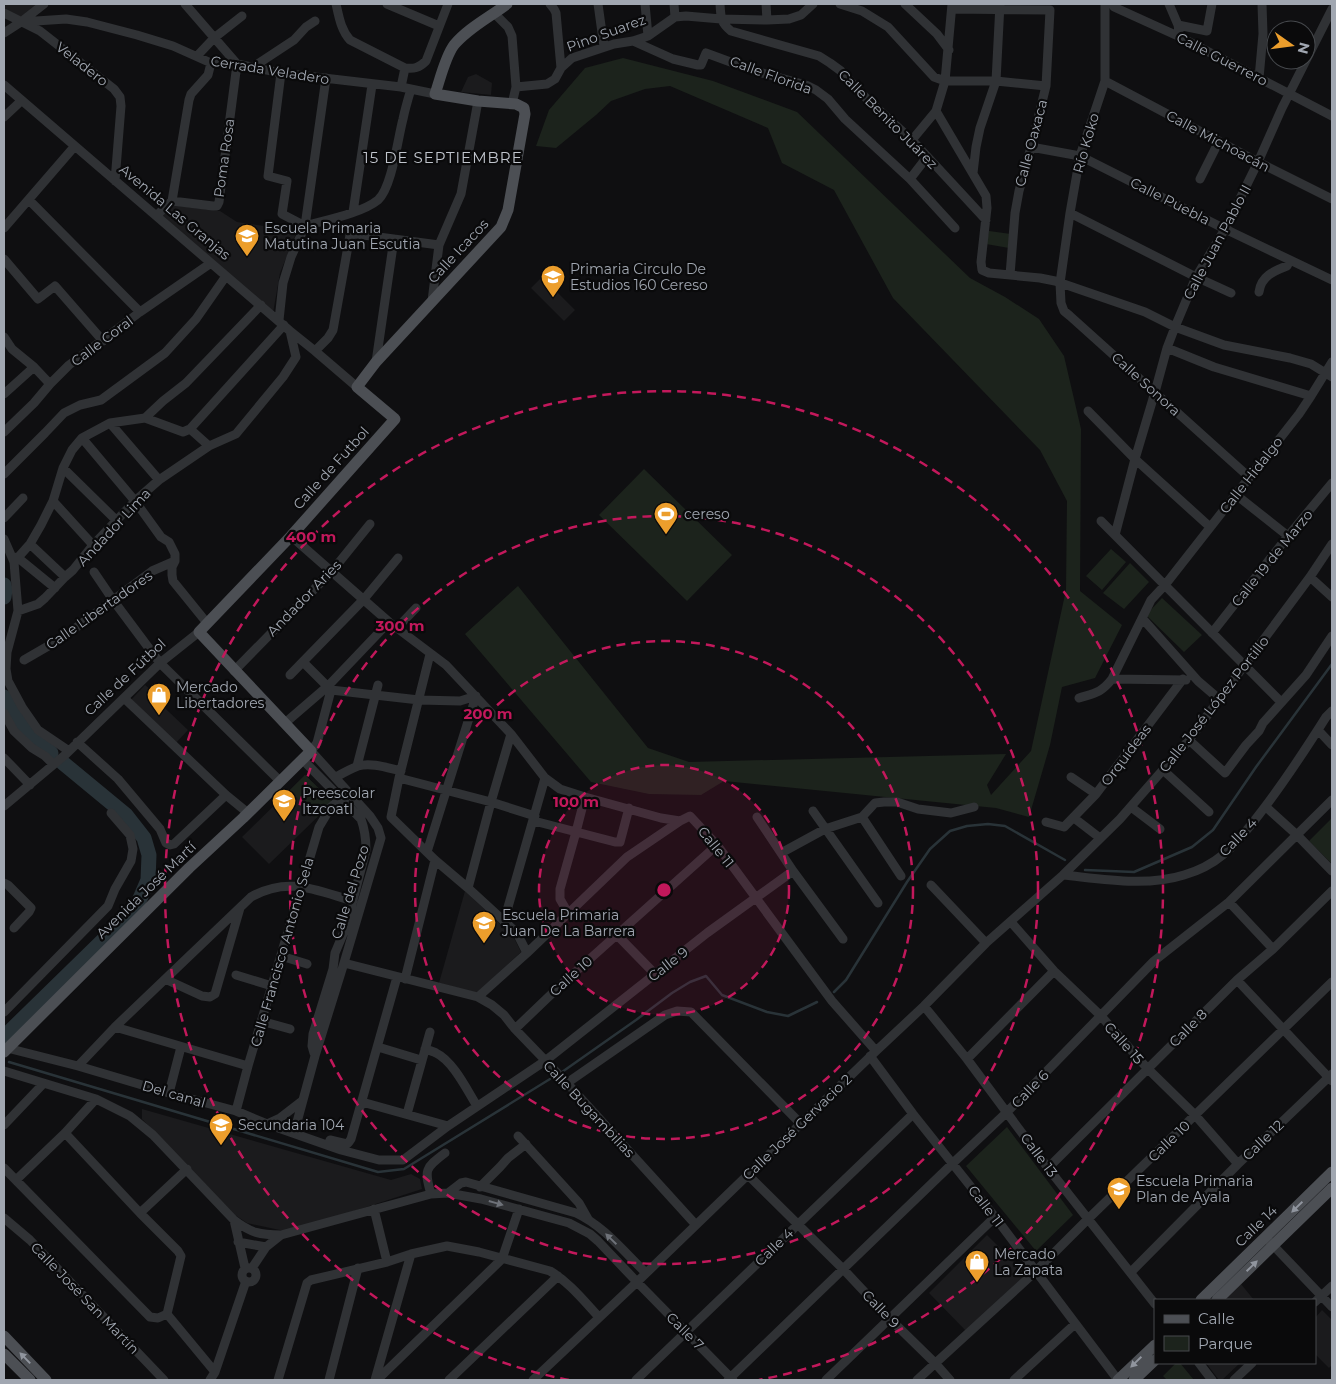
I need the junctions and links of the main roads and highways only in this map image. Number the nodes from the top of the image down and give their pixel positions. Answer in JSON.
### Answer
{"nodes":[{"id":1,"x":507,"y":4,"type":"edge"},
{"id":2,"x":357,"y":387,"type":"joint"},
{"id":3,"x":395,"y":419,"type":"joint"},
{"id":4,"x":203,"y":628,"type":"joint"},
{"id":5,"x":311,"y":751,"type":"joint"},
{"id":6,"x":6,"y":1050,"type":"edge"},
{"id":7,"x":1332,"y":1172,"type":"edge"},
{"id":8,"x":1332,"y":1188,"type":"edge"},
{"id":9,"x":1270,"y":1241,"type":"junction"},
{"id":10,"x":1202,"y":1299,"type":"edge"},
{"id":11,"x":1218,"y":1299,"type":"edge"},
{"id":12,"x":4,"y":1336,"type":"edge"},
{"id":13,"x":1154,"y":1345,"type":"edge"},
{"id":14,"x":4,"y":1354,"type":"edge"},
{"id":15,"x":1154,"y":1361,"type":"edge"},
{"id":16,"x":30,"y":1380,"type":"edge"},
{"id":17,"x":46,"y":1380,"type":"edge"},
{"id":18,"x":1118,"y":1380,"type":"edge"},
{"id":19,"x":1134,"y":1380,"type":"edge"}],
"edges":[{"from":1,"to":2,"type":"main road","name":"Calle Icacos"},
{"from":2,"to":3,"type":"main road","name":"Avenida Las Granjas"},
{"from":3,"to":4,"type":"main road","name":"Calle de Futbol"},
{"from":4,"to":5,"type":"main road","name":"Calle del Pozo"},
{"from":5,"to":6,"type":"main road","name":"Avenida José Martí"},
{"from":7,"to":9,"type":"main road","name":"Calle 14","one_way":true},
{"from":8,"to":9,"type":"main road","name":"Calle 14"},
{"from":9,"to":10,"type":"main road","name":"Calle 14"},
{"from":11,"to":9,"type":"main road","name":"Calle 14","one_way":true},
{"from":17,"to":12,"type":"main road","one_way":true},
{"from":13,"to":18,"type":"main road","one_way":true},
{"from":14,"to":16,"type":"main road"},
{"from":15,"to":19,"type":"main road"}]}
